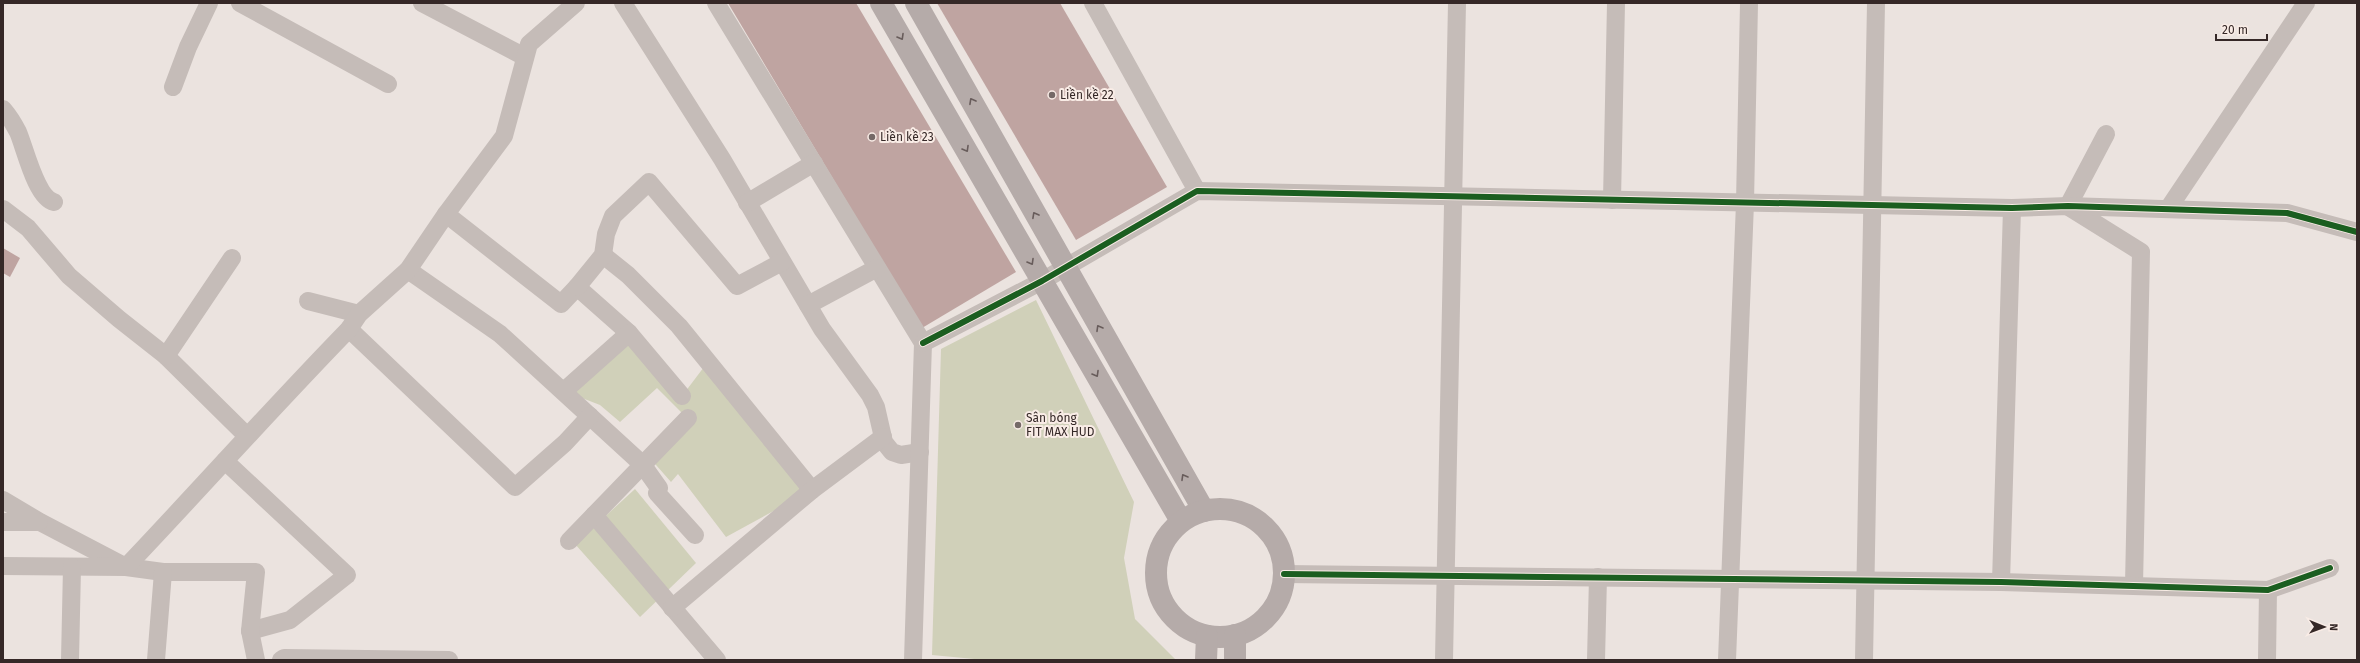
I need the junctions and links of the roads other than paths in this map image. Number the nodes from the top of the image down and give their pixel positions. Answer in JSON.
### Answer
{"nodes":[{"id":1,"x":209,"y":3,"type":"edge"},
{"id":2,"x":240,"y":3,"type":"edge"},
{"id":3,"x":422,"y":3,"type":"edge"},
{"id":4,"x":576,"y":3,"type":"edge"},
{"id":5,"x":623,"y":3,"type":"edge"},
{"id":6,"x":716,"y":3,"type":"edge"},
{"id":7,"x":881,"y":3,"type":"edge"},
{"id":8,"x":916,"y":3,"type":"edge"},
{"id":9,"x":1093,"y":3,"type":"edge"},
{"id":10,"x":1457,"y":3,"type":"edge"},
{"id":11,"x":1616,"y":3,"type":"edge"},
{"id":12,"x":1749,"y":3,"type":"edge"},
{"id":13,"x":1876,"y":3,"type":"edge"},
{"id":14,"x":2306,"y":3,"type":"edge"},
{"id":15,"x":525,"y":57,"type":"junction"},
{"id":16,"x":388,"y":84,"type":"dead end"},
{"id":17,"x":173,"y":88,"type":"dead end"},
{"id":18,"x":3,"y":109,"type":"edge"},
{"id":19,"x":2106,"y":134,"type":"dead end"},
{"id":20,"x":814,"y":163,"type":"junction"},
{"id":21,"x":1197,"y":192,"type":"junction"},
{"id":22,"x":1453,"y":197,"type":"junction"},
{"id":23,"x":1612,"y":200,"type":"junction"},
{"id":24,"x":54,"y":202,"type":"dead end"},
{"id":25,"x":747,"y":203,"type":"junction"},
{"id":26,"x":1745,"y":203,"type":"junction"},
{"id":27,"x":1872,"y":205,"type":"junction"},
{"id":28,"x":2068,"y":206,"type":"junction"},
{"id":29,"x":2012,"y":208,"type":"junction"},
{"id":30,"x":3,"y":209,"type":"edge"},
{"id":31,"x":2168,"y":209,"type":"junction"},
{"id":32,"x":446,"y":214,"type":"junction"},
{"id":33,"x":2357,"y":232,"type":"edge"},
{"id":34,"x":603,"y":255,"type":"junction"},
{"id":35,"x":232,"y":258,"type":"dead end"},
{"id":36,"x":782,"y":262,"type":"junction"},
{"id":37,"x":877,"y":268,"type":"junction"},
{"id":38,"x":1065,"y":268,"type":"junction"},
{"id":39,"x":408,"y":270,"type":"junction"},
{"id":40,"x":1042,"y":281,"type":"junction"},
{"id":41,"x":577,"y":287,"type":"junction"},
{"id":42,"x":308,"y":301,"type":"dead end"},
{"id":43,"x":808,"y":305,"type":"junction"},
{"id":44,"x":354,"y":321,"type":"junction"},
{"id":45,"x":629,"y":333,"type":"junction"},
{"id":46,"x":923,"y":343,"type":"junction"},
{"id":47,"x":166,"y":356,"type":"junction"},
{"id":48,"x":564,"y":391,"type":"junction"},
{"id":49,"x":682,"y":396,"type":"dead end"},
{"id":50,"x":590,"y":416,"type":"junction"},
{"id":51,"x":688,"y":418,"type":"dead end"},
{"id":52,"x":246,"y":435,"type":"junction"},
{"id":53,"x":883,"y":437,"type":"junction"},
{"id":54,"x":920,"y":452,"type":"junction"},
{"id":55,"x":225,"y":461,"type":"junction"},
{"id":56,"x":642,"y":464,"type":"junction"},
{"id":57,"x":812,"y":490,"type":"junction"},
{"id":58,"x":3,"y":500,"type":"edge"},
{"id":59,"x":1204,"y":511,"type":"junction"},
{"id":60,"x":594,"y":515,"type":"junction"},
{"id":61,"x":1181,"y":521,"type":"junction"},
{"id":62,"x":3,"y":522,"type":"edge"},
{"id":63,"x":40,"y":522,"type":"junction"},
{"id":64,"x":695,"y":535,"type":"dead end"},
{"id":65,"x":569,"y":541,"type":"dead end"},
{"id":66,"x":3,"y":566,"type":"edge"},
{"id":67,"x":72,"y":567,"type":"junction"},
{"id":68,"x":126,"y":567,"type":"junction"},
{"id":69,"x":2330,"y":568,"type":"dead end"},
{"id":70,"x":163,"y":572,"type":"junction"},
{"id":71,"x":1284,"y":574,"type":"junction"},
{"id":72,"x":1445,"y":576,"type":"junction"},
{"id":73,"x":1598,"y":577,"type":"junction"},
{"id":74,"x":1729,"y":579,"type":"junction"},
{"id":75,"x":1864,"y":581,"type":"junction"},
{"id":76,"x":2001,"y":582,"type":"junction"},
{"id":77,"x":2134,"y":586,"type":"junction"},
{"id":78,"x":2268,"y":590,"type":"junction"},
{"id":79,"x":672,"y":608,"type":"junction"},
{"id":80,"x":250,"y":631,"type":"junction"},
{"id":81,"x":1235,"y":635,"type":"junction"},
{"id":82,"x":1207,"y":636,"type":"junction"},
{"id":83,"x":70,"y":660,"type":"edge"},
{"id":84,"x":156,"y":660,"type":"edge"},
{"id":85,"x":256,"y":660,"type":"edge"},
{"id":86,"x":281,"y":660,"type":"edge"},
{"id":87,"x":449,"y":660,"type":"edge"},
{"id":88,"x":717,"y":660,"type":"edge"},
{"id":89,"x":913,"y":660,"type":"edge"},
{"id":90,"x":1206,"y":660,"type":"edge"},
{"id":91,"x":1235,"y":660,"type":"edge"},
{"id":92,"x":1444,"y":660,"type":"edge"},
{"id":93,"x":1596,"y":660,"type":"edge"},
{"id":94,"x":1727,"y":660,"type":"edge"},
{"id":95,"x":1864,"y":660,"type":"edge"},
{"id":96,"x":2267,"y":660,"type":"edge"}],
"edges":[{"from":1,"to":17,"type":"street"},
{"from":2,"to":16,"type":"street"},
{"from":3,"to":15,"type":"street"},
{"from":4,"to":15,"type":"street"},
{"from":5,"to":25,"type":"street"},
{"from":6,"to":20,"type":"street"},
{"from":7,"to":40,"type":"main road","one_way":true},
{"from":38,"to":8,"type":"main road","one_way":true},
{"from":9,"to":21,"type":"street"},
{"from":10,"to":22,"type":"street"},
{"from":11,"to":23,"type":"street"},
{"from":12,"to":26,"type":"street"},
{"from":13,"to":27,"type":"street"},
{"from":14,"to":31,"type":"street"},
{"from":15,"to":32,"type":"street"},
{"from":18,"to":24,"type":"street"},
{"from":19,"to":28,"type":"street"},
{"from":20,"to":25,"type":"street"},
{"from":20,"to":37,"type":"street"},
{"from":21,"to":22,"type":"street"},
{"from":21,"to":38,"type":"street"},
{"from":22,"to":23,"type":"street"},
{"from":22,"to":72,"type":"street"},
{"from":23,"to":26,"type":"street"},
{"from":25,"to":36,"type":"street"},
{"from":26,"to":27,"type":"street"},
{"from":26,"to":74,"type":"street"},
{"from":27,"to":29,"type":"street"},
{"from":27,"to":75,"type":"street"},
{"from":28,"to":29,"type":"street"},
{"from":28,"to":31,"type":"street"},
{"from":28,"to":77,"type":"street"},
{"from":29,"to":76,"type":"street"},
{"from":30,"to":47,"type":"street"},
{"from":31,"to":33,"type":"street"},
{"from":32,"to":39,"type":"street"},
{"from":32,"to":41,"type":"street"},
{"from":34,"to":36,"type":"street"},
{"from":34,"to":41,"type":"street"},
{"from":34,"to":57,"type":"street"},
{"from":35,"to":47,"type":"street"},
{"from":36,"to":43,"type":"street"},
{"from":37,"to":43,"type":"street"},
{"from":37,"to":46,"type":"street"},
{"from":38,"to":40,"type":"street"},
{"from":59,"to":38,"type":"main road","one_way":true},
{"from":39,"to":44,"type":"street"},
{"from":39,"to":48,"type":"street"},
{"from":40,"to":46,"type":"street"},
{"from":40,"to":61,"type":"main road","one_way":true},
{"from":41,"to":45,"type":"street"},
{"from":42,"to":44,"type":"street"},
{"from":43,"to":53,"type":"street"},
{"from":44,"to":50,"type":"street"},
{"from":44,"to":52,"type":"street"},
{"from":45,"to":48,"type":"street"},
{"from":45,"to":49,"type":"street"},
{"from":46,"to":54,"type":"street"},
{"from":47,"to":52,"type":"street"},
{"from":48,"to":50,"type":"street"},
{"from":50,"to":56,"type":"street"},
{"from":51,"to":56,"type":"street"},
{"from":52,"to":55,"type":"street"},
{"from":53,"to":54,"type":"street"},
{"from":53,"to":57,"type":"street"},
{"from":54,"to":89,"type":"street"},
{"from":55,"to":68,"type":"street"},
{"from":55,"to":80,"type":"street"},
{"from":56,"to":60,"type":"street"},
{"from":56,"to":64,"type":"street"},
{"from":57,"to":79,"type":"street"},
{"from":58,"to":63,"type":"street"},
{"from":59,"to":61,"type":"main road"},
{"from":59,"to":71,"type":"main road"},
{"from":60,"to":65,"type":"street"},
{"from":60,"to":79,"type":"street"},
{"from":61,"to":82,"type":"main road"},
{"from":62,"to":63,"type":"street"},
{"from":63,"to":68,"type":"street"},
{"from":66,"to":67,"type":"street"},
{"from":67,"to":68,"type":"street"},
{"from":67,"to":83,"type":"street"},
{"from":68,"to":70,"type":"street"},
{"from":69,"to":78,"type":"street"},
{"from":70,"to":80,"type":"street"},
{"from":70,"to":84,"type":"street"},
{"from":71,"to":72,"type":"street"},
{"from":71,"to":81,"type":"main road"},
{"from":72,"to":73,"type":"street"},
{"from":72,"to":92,"type":"street"},
{"from":73,"to":74,"type":"street"},
{"from":73,"to":93,"type":"street"},
{"from":74,"to":75,"type":"street"},
{"from":74,"to":94,"type":"street"},
{"from":75,"to":76,"type":"street"},
{"from":75,"to":95,"type":"street"},
{"from":76,"to":77,"type":"street"},
{"from":77,"to":78,"type":"street"},
{"from":78,"to":96,"type":"street"},
{"from":79,"to":88,"type":"street"},
{"from":80,"to":85,"type":"street"},
{"from":81,"to":82,"type":"main road"},
{"from":81,"to":91,"type":"main road"},
{"from":82,"to":90,"type":"main road"},
{"from":86,"to":87,"type":"street"}]}
